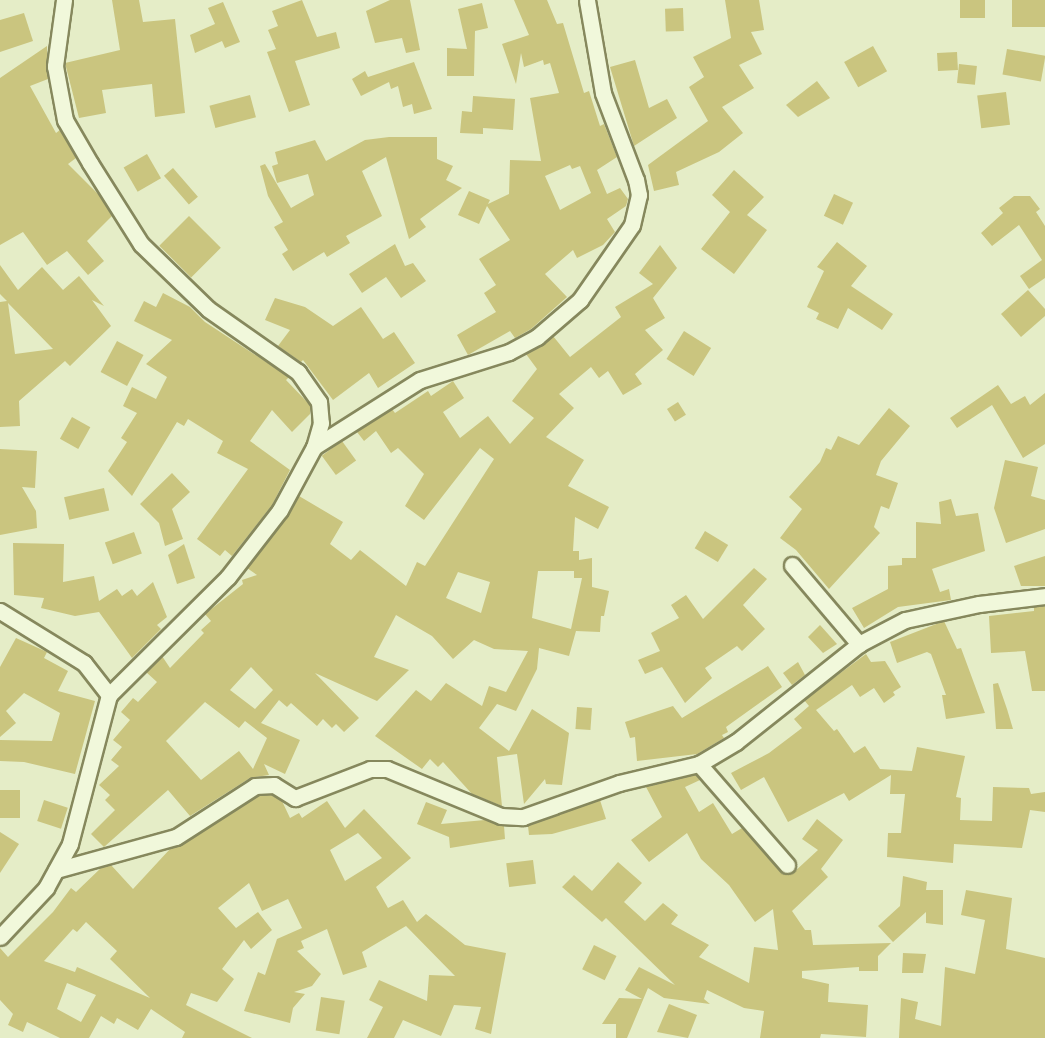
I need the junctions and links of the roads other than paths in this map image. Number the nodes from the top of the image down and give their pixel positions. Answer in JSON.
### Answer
{"nodes":[{"id":1,"x":64,"y":0,"type":"edge"},
{"id":2,"x":587,"y":0,"type":"edge"},
{"id":3,"x":314,"y":447,"type":"junction"},
{"id":4,"x":792,"y":565,"type":"dead end"},
{"id":5,"x":1045,"y":596,"type":"edge"},
{"id":6,"x":0,"y":611,"type":"edge"},
{"id":7,"x":859,"y":644,"type":"junction"},
{"id":8,"x":109,"y":695,"type":"junction"},
{"id":9,"x":699,"y":764,"type":"junction"},
{"id":10,"x":787,"y":865,"type":"dead end"},
{"id":11,"x":56,"y":870,"type":"junction"},
{"id":12,"x":0,"y":937,"type":"edge"}],
"edges":[{"from":1,"to":3,"type":"street"},
{"from":2,"to":3,"type":"street"},
{"from":3,"to":8,"type":"street"},
{"from":4,"to":7,"type":"street"},
{"from":5,"to":7,"type":"street"},
{"from":6,"to":8,"type":"street"},
{"from":7,"to":9,"type":"street"},
{"from":8,"to":11,"type":"street"},
{"from":9,"to":10,"type":"street"},
{"from":9,"to":11,"type":"street"},
{"from":11,"to":12,"type":"street"}]}
